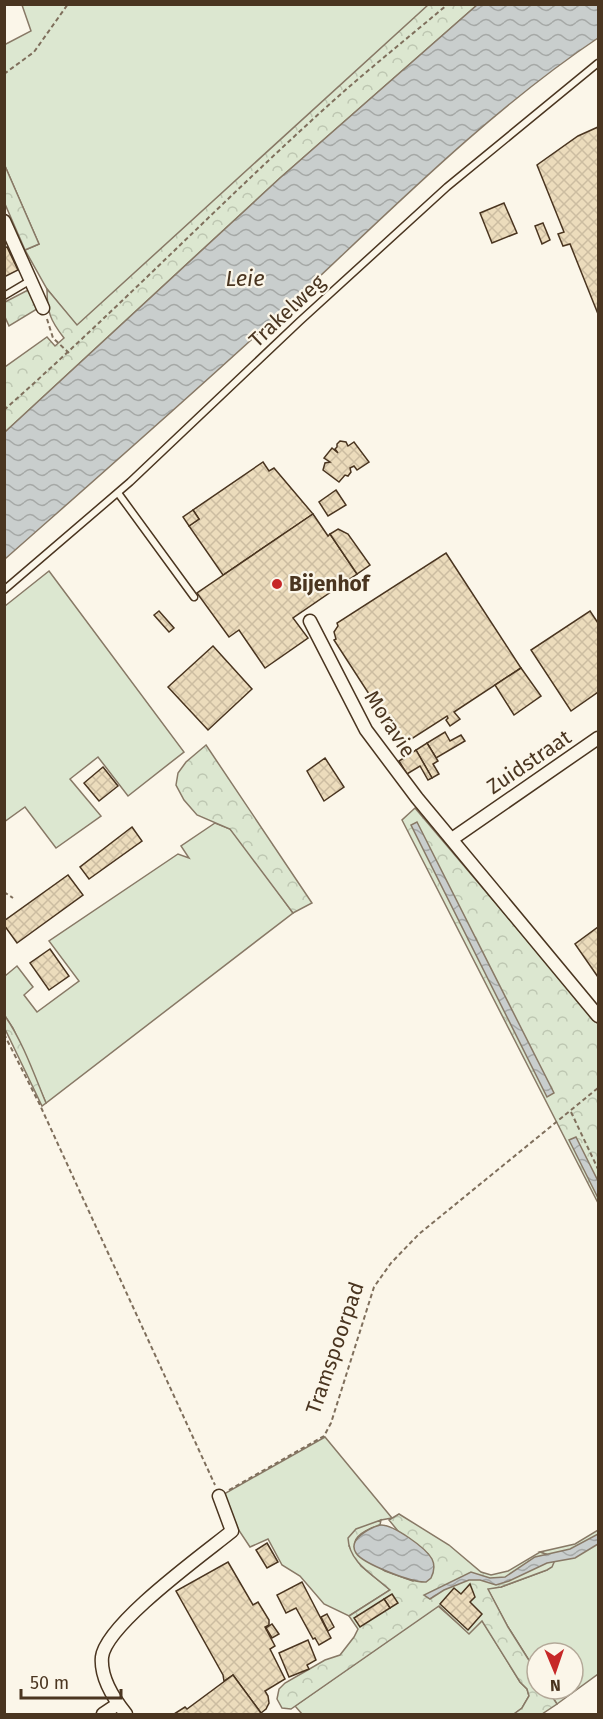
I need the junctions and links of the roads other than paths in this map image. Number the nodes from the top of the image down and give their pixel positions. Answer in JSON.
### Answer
{"nodes":[{"id":1,"x":598,"y":63,"type":"edge"},
{"id":2,"x":4,"y":221,"type":"edge"},
{"id":3,"x":32,"y":280,"type":"junction"},
{"id":4,"x":4,"y":296,"type":"edge"},
{"id":5,"x":43,"y":308,"type":"road end"},
{"id":6,"x":118,"y":493,"type":"junction"},
{"id":7,"x":4,"y":590,"type":"edge"},
{"id":8,"x":194,"y":597,"type":"dead end"},
{"id":9,"x":310,"y":621,"type":"dead end"},
{"id":10,"x":598,"y":738,"type":"edge"},
{"id":11,"x":452,"y":838,"type":"junction"},
{"id":12,"x":598,"y":1016,"type":"edge"},
{"id":13,"x":219,"y":1496,"type":"road end"},
{"id":14,"x":118,"y":1704,"type":"junction"},
{"id":15,"x":103,"y":1714,"type":"edge"},
{"id":16,"x":126,"y":1714,"type":"edge"}],
"edges":[{"from":1,"to":6,"type":"lane","name":"Trakelweg"},
{"from":2,"to":3,"type":"street"},
{"from":3,"to":4,"type":"lane"},
{"from":3,"to":5,"type":"street"},
{"from":6,"to":7,"type":"lane","name":"Trakelweg"},
{"from":6,"to":8,"type":"lane"},
{"from":9,"to":11,"type":"street","name":"Moravie"},
{"from":10,"to":11,"type":"street","name":"Zuidstraat"},
{"from":11,"to":12,"type":"street","name":"Moravie"},
{"from":13,"to":14,"type":"street"},
{"from":14,"to":15,"type":"street"},
{"from":14,"to":16,"type":"street"}]}
